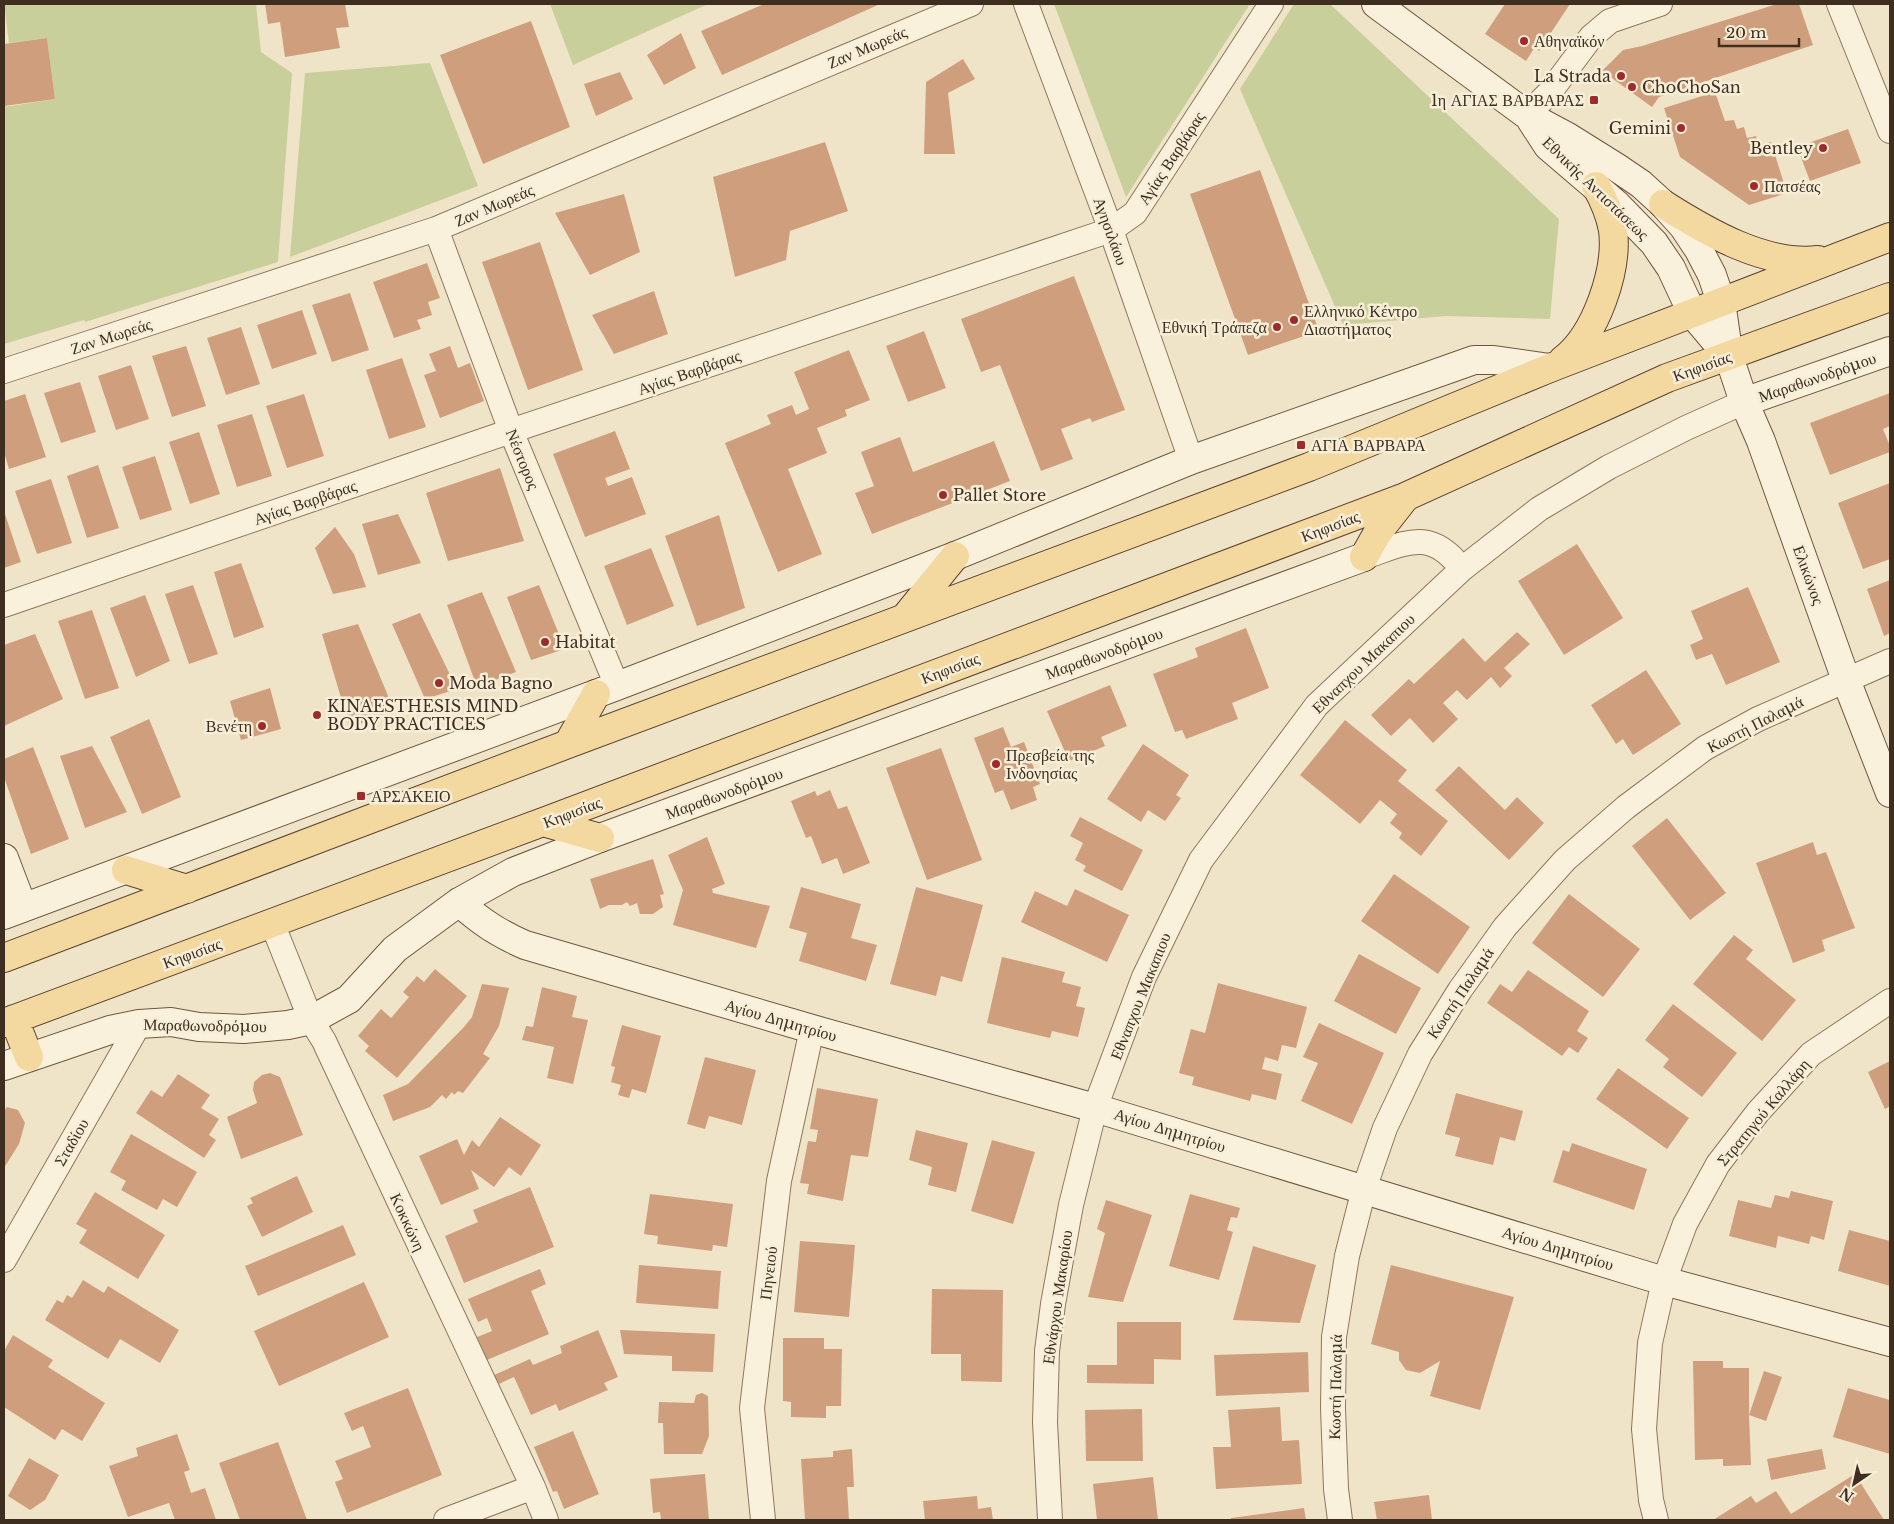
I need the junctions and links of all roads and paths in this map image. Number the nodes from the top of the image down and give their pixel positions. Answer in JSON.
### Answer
{"nodes":[{"id":1,"x":971,"y":4,"type":"edge"},
{"id":2,"x":1026,"y":4,"type":"edge"},
{"id":3,"x":1271,"y":4,"type":"edge"},
{"id":4,"x":1376,"y":4,"type":"edge"},
{"id":5,"x":1660,"y":4,"type":"edge"},
{"id":6,"x":1838,"y":4,"type":"edge"},
{"id":7,"x":1528,"y":115,"type":"junction"},
{"id":8,"x":1890,"y":131,"type":"edge"},
{"id":9,"x":1596,"y":186,"type":"junction"},
{"id":10,"x":1663,"y":204,"type":"junction"},
{"id":11,"x":436,"y":229,"type":"junction"},
{"id":12,"x":1111,"y":230,"type":"junction"},
{"id":13,"x":1890,"y":238,"type":"edge"},
{"id":14,"x":1835,"y":258,"type":"junction"},
{"id":15,"x":1890,"y":297,"type":"edge"},
{"id":16,"x":1721,"y":302,"type":"junction"},
{"id":17,"x":1692,"y":313,"type":"junction"},
{"id":18,"x":1890,"y":351,"type":"edge"},
{"id":19,"x":1729,"y":357,"type":"junction"},
{"id":20,"x":1550,"y":368,"type":"junction"},
{"id":21,"x":4,"y":371,"type":"edge"},
{"id":22,"x":1744,"y":402,"type":"junction"},
{"id":23,"x":511,"y":431,"type":"junction"},
{"id":24,"x":1191,"y":460,"type":"junction"},
{"id":25,"x":1405,"y":498,"type":"junction"},
{"id":26,"x":955,"y":556,"type":"junction"},
{"id":27,"x":1364,"y":557,"type":"junction"},
{"id":28,"x":1462,"y":569,"type":"junction"},
{"id":29,"x":4,"y":605,"type":"edge"},
{"id":30,"x":905,"y":617,"type":"junction"},
{"id":31,"x":1890,"y":661,"type":"edge"},
{"id":32,"x":1846,"y":680,"type":"junction"},
{"id":33,"x":606,"y":691,"type":"junction"},
{"id":34,"x":568,"y":744,"type":"junction"},
{"id":35,"x":1890,"y":793,"type":"edge"},
{"id":36,"x":543,"y":822,"type":"junction"},
{"id":37,"x":600,"y":838,"type":"junction"},
{"id":38,"x":4,"y":858,"type":"edge"},
{"id":39,"x":126,"y":870,"type":"junction"},
{"id":40,"x":187,"y":889,"type":"junction"},
{"id":41,"x":459,"y":902,"type":"junction"},
{"id":42,"x":14,"y":911,"type":"edge"},
{"id":43,"x":272,"y":923,"type":"junction"},
{"id":44,"x":4,"y":958,"type":"edge"},
{"id":45,"x":1890,"y":1001,"type":"edge"},
{"id":46,"x":311,"y":1020,"type":"junction"},
{"id":47,"x":9,"y":1021,"type":"edge"},
{"id":48,"x":139,"y":1024,"type":"junction"},
{"id":49,"x":812,"y":1029,"type":"junction"},
{"id":50,"x":16,"y":1062,"type":"edge"},
{"id":51,"x":1095,"y":1108,"type":"junction"},
{"id":52,"x":1364,"y":1188,"type":"junction"},
{"id":53,"x":4,"y":1260,"type":"edge"},
{"id":54,"x":1664,"y":1281,"type":"junction"},
{"id":55,"x":1890,"y":1342,"type":"edge"},
{"id":56,"x":533,"y":1487,"type":"junction"},
{"id":57,"x":446,"y":1520,"type":"edge"},
{"id":58,"x":546,"y":1520,"type":"edge"},
{"id":59,"x":763,"y":1520,"type":"edge"},
{"id":60,"x":1050,"y":1520,"type":"edge"},
{"id":61,"x":1340,"y":1520,"type":"edge"},
{"id":62,"x":1656,"y":1520,"type":"edge"}],
"edges":[{"from":1,"to":11,"type":"street","name":"Ζαν Μωρεάς"},
{"from":2,"to":12,"type":"street","name":"Αγησιλάου"},
{"from":3,"to":12,"type":"street","name":"Αγίας Βαρβάρας"},
{"from":4,"to":7,"type":"street","name":"Εθνικής Αντιστάσεως"},
{"from":5,"to":7,"type":"street"},
{"from":6,"to":8,"type":"street"},
{"from":7,"to":9,"type":"street","name":"Εθνικής Αντιστάσεως"},
{"from":7,"to":10,"type":"street","name":"Εθνικής Αντιστάσεως"},
{"from":9,"to":17,"type":"street","name":"Εθνικής Αντιστάσεως"},
{"from":9,"to":20,"type":"main road"},
{"from":10,"to":14,"type":"main road"},
{"from":10,"to":16,"type":"street","name":"Εθνικής Αντιστάσεως"},
{"from":11,"to":21,"type":"street","name":"Ζαν Μωρεάς"},
{"from":11,"to":23,"type":"street","name":"Νέστορος"},
{"from":12,"to":23,"type":"street","name":"Αγίας Βαρβάρας"},
{"from":12,"to":24,"type":"street","name":"Αγησιλάου"},
{"from":13,"to":14,"type":"main road"},
{"from":14,"to":16,"type":"main road"},
{"from":15,"to":19,"type":"main road","name":"Κηφισίας"},
{"from":16,"to":17,"type":"main road"},
{"from":16,"to":19,"type":"street","name":"Εθνικής Αντιστάσεως"},
{"from":17,"to":19,"type":"street","name":"Εθνικής Αντιστάσεως"},
{"from":17,"to":20,"type":"main road"},
{"from":18,"to":22,"type":"street","name":"Μαραθωνοδρόμου"},
{"from":19,"to":22,"type":"street","name":"Ελικώνος"},
{"from":19,"to":25,"type":"main road","name":"Κηφισίας"},
{"from":20,"to":24,"type":"street"},
{"from":20,"to":30,"type":"main road"},
{"from":22,"to":28,"type":"street","name":"Εθναπχου Μακαπιου"},
{"from":22,"to":32,"type":"street","name":"Ελικώνος"},
{"from":23,"to":29,"type":"street","name":"Αγίας Βαρβάρας"},
{"from":23,"to":33,"type":"street","name":"Νέστορος"},
{"from":24,"to":26,"type":"street"},
{"from":25,"to":27,"type":"main road"},
{"from":25,"to":36,"type":"main road","name":"Κηφισίας"},
{"from":26,"to":30,"type":"main road"},
{"from":26,"to":33,"type":"street"},
{"from":27,"to":28,"type":"street","name":"Μαραθωνοδρόμου"},
{"from":27,"to":37,"type":"street","name":"Μαραθωνοδρόμου"},
{"from":28,"to":51,"type":"street","name":"Εθναπχου Μακαπιου"},
{"from":30,"to":34,"type":"main road"},
{"from":31,"to":32,"type":"street","name":"Κωστή Παλαμά"},
{"from":32,"to":35,"type":"street","name":"Ελικώνος"},
{"from":32,"to":52,"type":"street","name":"Κωστή Παλαμά"},
{"from":33,"to":34,"type":"main road"},
{"from":33,"to":39,"type":"street"},
{"from":34,"to":40,"type":"main road"},
{"from":36,"to":37,"type":"main road"},
{"from":36,"to":43,"type":"main road","name":"Κηφισίας"},
{"from":37,"to":41,"type":"street","name":"Μαραθωνοδρόμου"},
{"from":38,"to":42,"type":"street"},
{"from":39,"to":40,"type":"main road"},
{"from":39,"to":42,"type":"street"},
{"from":40,"to":44,"type":"main road"},
{"from":41,"to":46,"type":"street","name":"Μαραθωνοδρόμου"},
{"from":41,"to":49,"type":"street","name":"Αγίου Δημητρίου"},
{"from":43,"to":46,"type":"street","name":"Κοκκώνη"},
{"from":43,"to":47,"type":"main road","name":"Κηφισίας"},
{"from":45,"to":54,"type":"street","name":"Στρατηγού Καλλάρη"},
{"from":46,"to":48,"type":"street","name":"Μαραθωνοδρόμου"},
{"from":46,"to":56,"type":"street","name":"Κοκκώνη"},
{"from":47,"to":50,"type":"main road"},
{"from":48,"to":50,"type":"street","name":"Μαραθωνοδρόμου"},
{"from":48,"to":53,"type":"street","name":"Σταδίου"},
{"from":49,"to":51,"type":"street","name":"Αγίου Δημητρίου"},
{"from":49,"to":59,"type":"street","name":"Πηνειού"},
{"from":51,"to":52,"type":"street","name":"Αγίου Δημητρίου"},
{"from":51,"to":60,"type":"street","name":"Εθνάρχου Μακαρίου"},
{"from":52,"to":54,"type":"street","name":"Αγίου Δημητρίου"},
{"from":52,"to":61,"type":"street","name":"Κωστή Παλαμά"},
{"from":54,"to":55,"type":"street","name":"Αγίου Δημητρίου"},
{"from":54,"to":62,"type":"street","name":"Στρατηγού Καλλάρη"},
{"from":56,"to":57,"type":"street"},
{"from":56,"to":58,"type":"street","name":"Κοκκώνη"}]}
